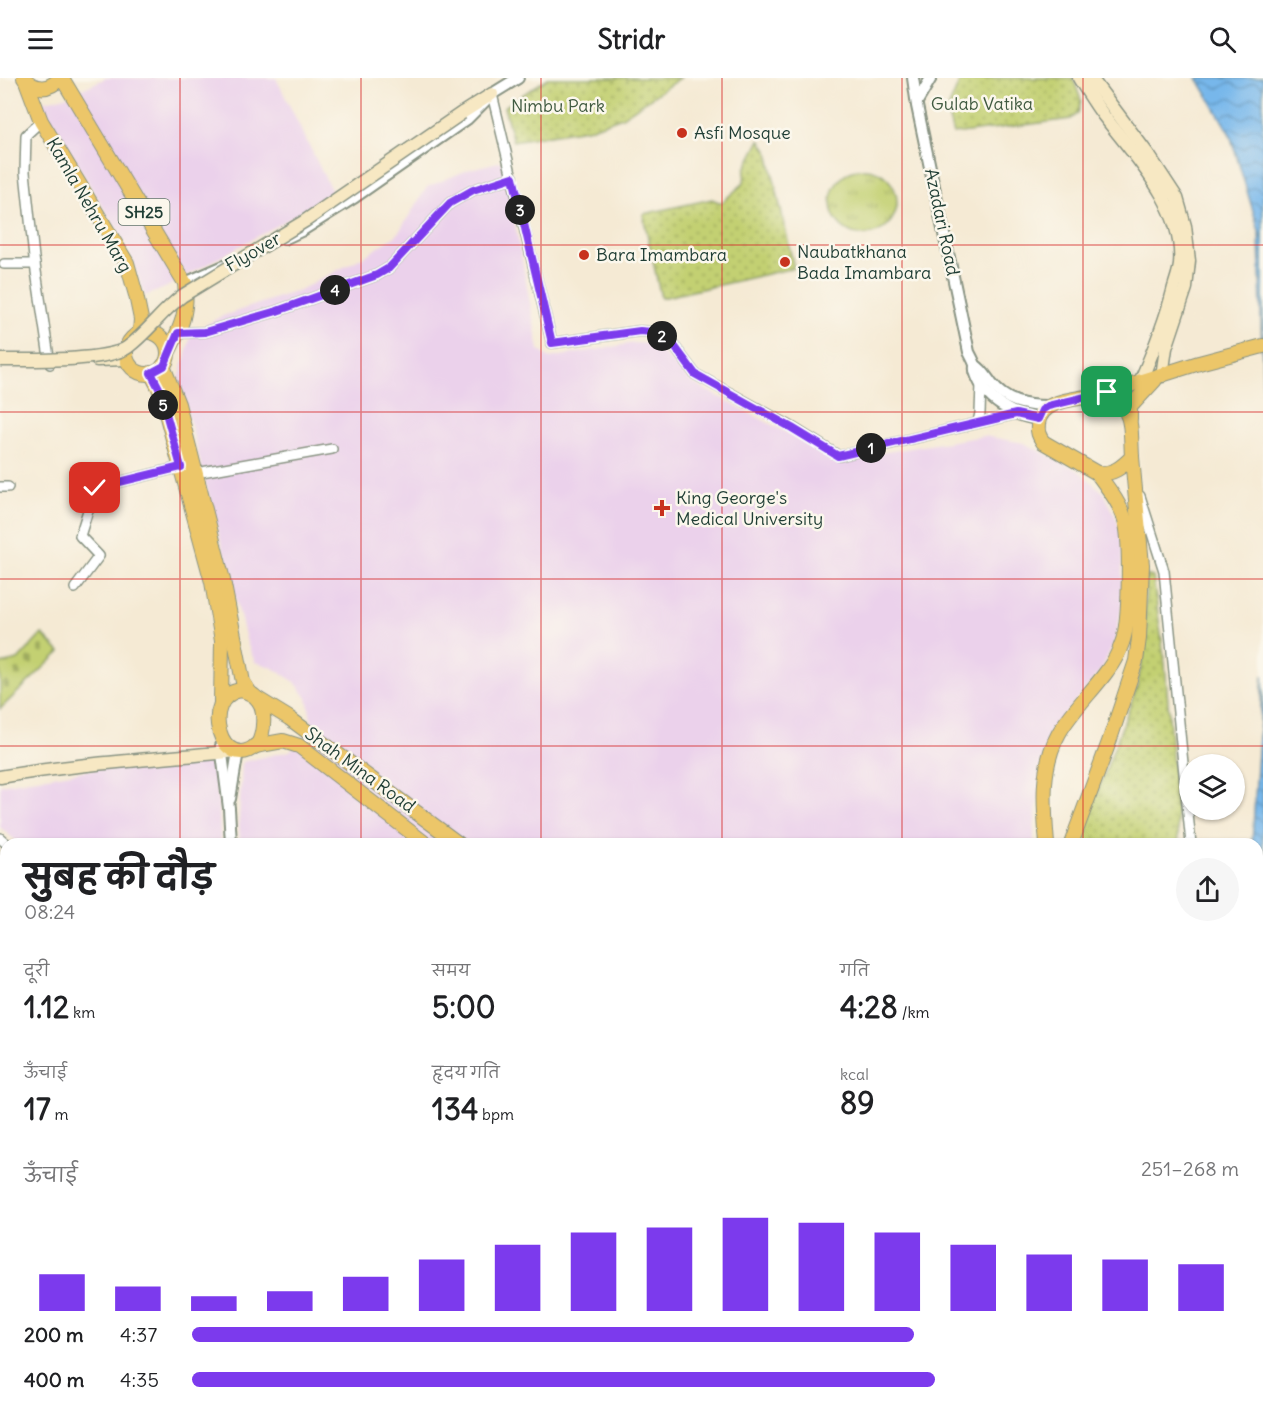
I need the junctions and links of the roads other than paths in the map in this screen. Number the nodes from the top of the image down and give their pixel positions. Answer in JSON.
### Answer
{"nodes":[{"id":1,"x":61,"y":78,"type":"edge"},
{"id":2,"x":518,"y":78,"type":"edge"},
{"id":3,"x":913,"y":78,"type":"edge"},
{"id":4,"x":931,"y":78,"type":"edge"},
{"id":5,"x":1079,"y":78,"type":"edge"},
{"id":6,"x":1091,"y":78,"type":"edge"},
{"id":7,"x":25,"y":79,"type":"edge"},
{"id":8,"x":492,"y":94,"type":"junction"},
{"id":9,"x":916,"y":102,"type":"junction"},
{"id":10,"x":1112,"y":116,"type":"junction"},
{"id":11,"x":41,"y":121,"type":"junction"},
{"id":12,"x":513,"y":177,"type":"junction"},
{"id":13,"x":4,"y":264,"type":"dead end"},
{"id":14,"x":35,"y":264,"type":"junction"},
{"id":15,"x":185,"y":283,"type":"junction"},
{"id":16,"x":140,"y":332,"type":"junction"},
{"id":17,"x":178,"y":333,"type":"junction"},
{"id":18,"x":127,"y":343,"type":"junction"},
{"id":19,"x":1263,"y":346,"type":"edge"},
{"id":20,"x":0,"y":358,"type":"edge"},
{"id":21,"x":126,"y":359,"type":"junction"},
{"id":22,"x":49,"y":360,"type":"junction"},
{"id":23,"x":161,"y":364,"type":"junction"},
{"id":24,"x":975,"y":365,"type":"junction"},
{"id":25,"x":0,"y":366,"type":"edge"},
{"id":26,"x":1160,"y":376,"type":"junction"},
{"id":27,"x":1140,"y":382,"type":"junction"},
{"id":28,"x":981,"y":384,"type":"junction"},
{"id":29,"x":1096,"y":395,"type":"junction"},
{"id":30,"x":1048,"y":406,"type":"junction"},
{"id":31,"x":1016,"y":414,"type":"junction"},
{"id":32,"x":1130,"y":418,"type":"junction"},
{"id":33,"x":1038,"y":419,"type":"junction"},
{"id":34,"x":978,"y":422,"type":"junction"},
{"id":35,"x":332,"y":449,"type":"dead end"},
{"id":36,"x":1132,"y":457,"type":"junction"},
{"id":37,"x":181,"y":467,"type":"junction"},
{"id":38,"x":195,"y":473,"type":"junction"},
{"id":39,"x":1097,"y":473,"type":"junction"},
{"id":40,"x":1136,"y":482,"type":"junction"},
{"id":41,"x":208,"y":544,"type":"junction"},
{"id":42,"x":75,"y":588,"type":"dead end"},
{"id":43,"x":1108,"y":670,"type":"junction"},
{"id":44,"x":1131,"y":677,"type":"junction"},
{"id":45,"x":254,"y":696,"type":"junction"},
{"id":46,"x":221,"y":702,"type":"junction"},
{"id":47,"x":220,"y":736,"type":"junction"},
{"id":48,"x":255,"y":746,"type":"junction"},
{"id":49,"x":238,"y":751,"type":"junction"},
{"id":50,"x":222,"y":753,"type":"junction"},
{"id":51,"x":148,"y":758,"type":"junction"},
{"id":52,"x":0,"y":777,"type":"edge"},
{"id":53,"x":393,"y":794,"type":"junction"},
{"id":54,"x":229,"y":808,"type":"junction"},
{"id":55,"x":382,"y":810,"type":"junction"},
{"id":56,"x":231,"y":838,"type":"edge"},
{"id":57,"x":418,"y":838,"type":"edge"},
{"id":58,"x":451,"y":838,"type":"edge"},
{"id":59,"x":1047,"y":838,"type":"edge"},
{"id":60,"x":1073,"y":838,"type":"edge"},
{"id":61,"x":1190,"y":838,"type":"edge"}],
"edges":[{"from":1,"to":7,"type":"main road","number":"SH25"},
{"from":1,"to":15,"type":"main road","number":"SH25"},
{"from":2,"to":8,"type":"street"},
{"from":3,"to":9,"type":"street","name":"Azadari Road"},
{"from":4,"to":9,"type":"street"},
{"from":5,"to":10,"type":"main road"},
{"from":6,"to":10,"type":"main road"},
{"from":7,"to":11,"type":"main road","name":"Kamla Nehru Marg","number":"SH25"},
{"from":8,"to":12,"type":"street"},
{"from":8,"to":15,"type":"street"},
{"from":8,"to":20,"type":"main road","name":"Flyover","bridge":true},
{"from":9,"to":24,"type":"street","name":"Azadari Road"},
{"from":10,"to":26,"type":"main road"},
{"from":10,"to":27,"type":"main road"},
{"from":11,"to":14,"type":"street"},
{"from":11,"to":16,"type":"main road","name":"Kamla Nehru Marg","number":"SH25"},
{"from":12,"to":17,"type":"street"},
{"from":12,"to":34,"type":"street"},
{"from":13,"to":14,"type":"street"},
{"from":14,"to":22,"type":"street"},
{"from":15,"to":17,"type":"main road"},
{"from":16,"to":18,"type":"main road"},
{"from":16,"to":23,"type":"main road"},
{"from":17,"to":23,"type":"main road"},
{"from":18,"to":21,"type":"main road"},
{"from":18,"to":22,"type":"main road"},
{"from":19,"to":26,"type":"main road"},
{"from":20,"to":22,"type":"main road"},
{"from":21,"to":22,"type":"main road"},
{"from":21,"to":23,"type":"main road"},
{"from":22,"to":25,"type":"main road"},
{"from":23,"to":37,"type":"main road"},
{"from":23,"to":38,"type":"main road"},
{"from":24,"to":28,"type":"street","name":"Azadari Road"},
{"from":24,"to":30,"type":"street"},
{"from":26,"to":27,"type":"main road"},
{"from":26,"to":32,"type":"main road"},
{"from":27,"to":29,"type":"main road"},
{"from":28,"to":31,"type":"street"},
{"from":28,"to":34,"type":"street"},
{"from":29,"to":30,"type":"main road"},
{"from":29,"to":32,"type":"main road"},
{"from":30,"to":33,"type":"main road"},
{"from":31,"to":33,"type":"street"},
{"from":31,"to":34,"type":"street"},
{"from":32,"to":36,"type":"main road"},
{"from":33,"to":39,"type":"main road"},
{"from":35,"to":38,"type":"street"},
{"from":36,"to":39,"type":"main road"},
{"from":36,"to":40,"type":"main road"},
{"from":37,"to":41,"type":"main road"},
{"from":37,"to":42,"type":"street"},
{"from":38,"to":41,"type":"main road"},
{"from":39,"to":43,"type":"main road"},
{"from":40,"to":44,"type":"main road"},
{"from":40,"to":61,"type":"street"},
{"from":41,"to":45,"type":"main road"},
{"from":41,"to":46,"type":"main road"},
{"from":43,"to":44,"type":"main road"},
{"from":43,"to":59,"type":"main road"},
{"from":44,"to":60,"type":"main road"},
{"from":45,"to":46,"type":"main road"},
{"from":45,"to":48,"type":"main road"},
{"from":45,"to":53,"type":"main road","name":"Shah Mina Road"},
{"from":46,"to":47,"type":"main road"},
{"from":47,"to":49,"type":"main road"},
{"from":47,"to":50,"type":"street"},
{"from":47,"to":51,"type":"main road"},
{"from":48,"to":49,"type":"main road"},
{"from":48,"to":55,"type":"main road","name":"Shah Mina Road"},
{"from":49,"to":50,"type":"main road"},
{"from":49,"to":54,"type":"street"},
{"from":50,"to":51,"type":"main road"},
{"from":50,"to":54,"type":"street"},
{"from":51,"to":52,"type":"main road"},
{"from":53,"to":55,"type":"main road"},
{"from":53,"to":58,"type":"main road","name":"Shah Mina Road"},
{"from":54,"to":56,"type":"street"},
{"from":55,"to":57,"type":"main road","name":"Shah Mina Road"}]}
